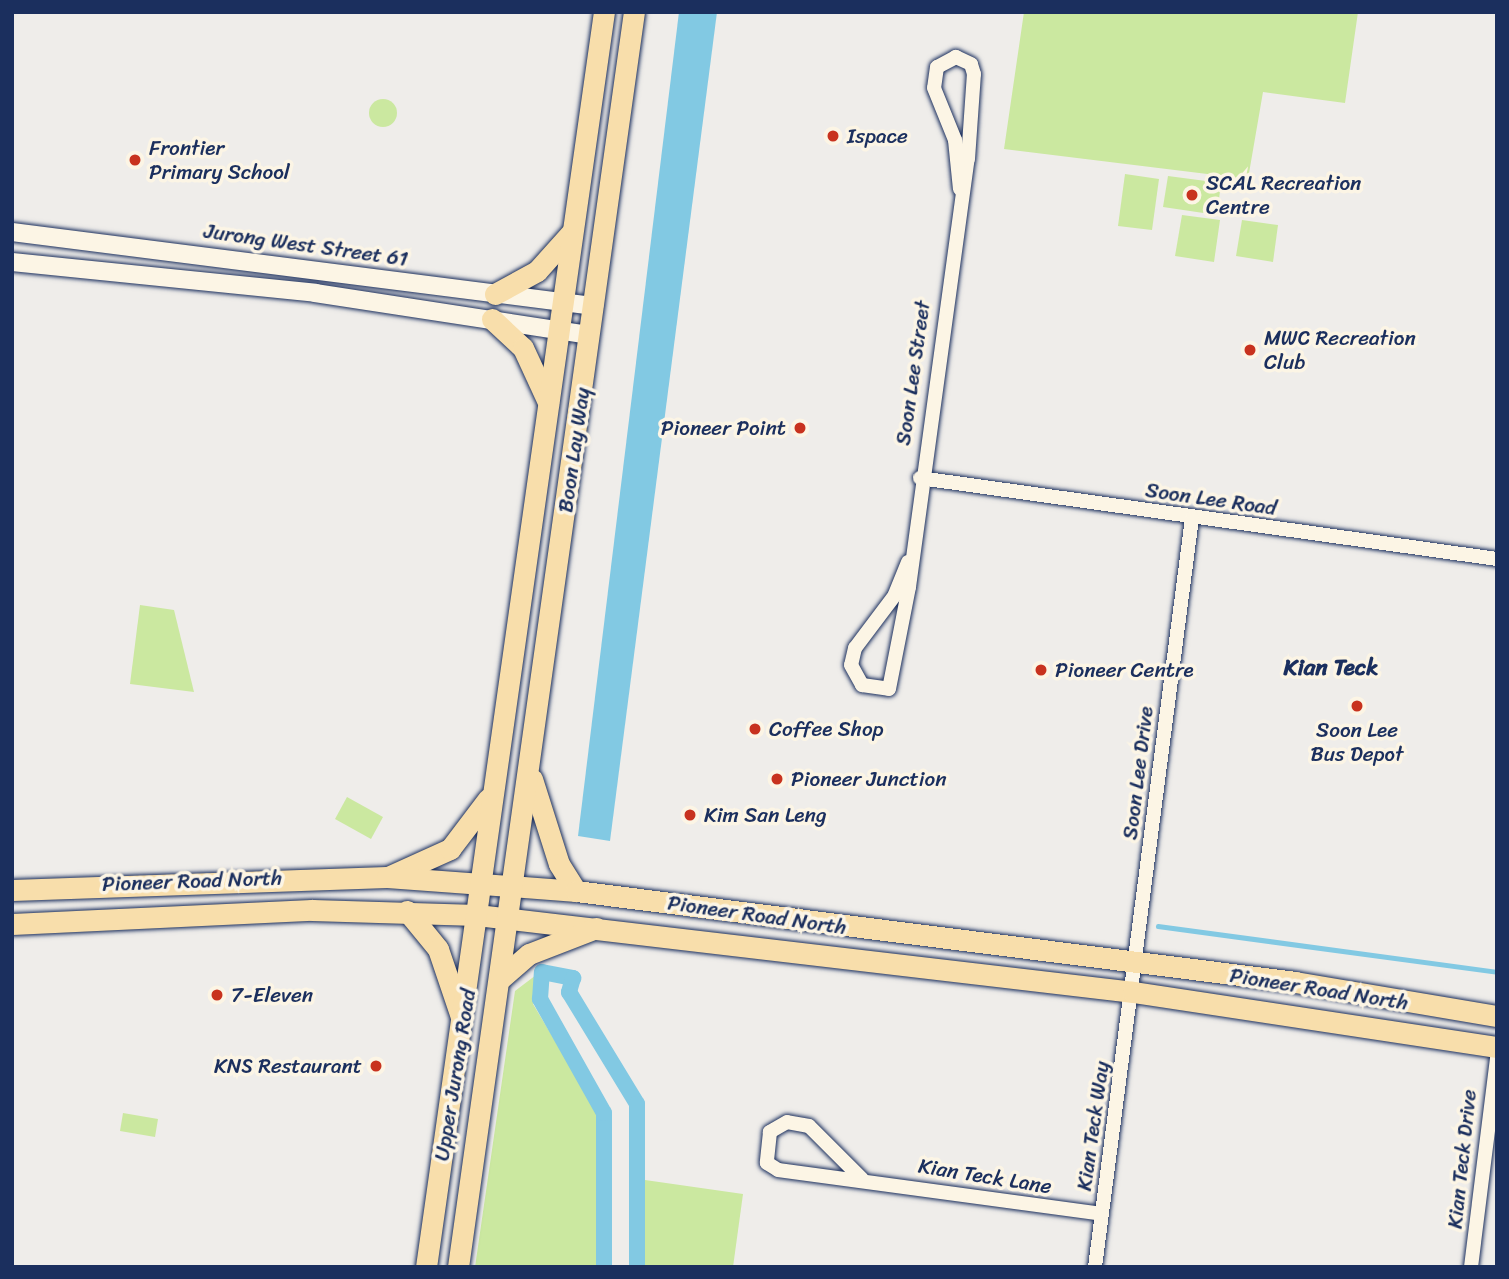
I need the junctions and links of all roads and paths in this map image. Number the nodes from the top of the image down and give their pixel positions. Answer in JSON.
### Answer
{"nodes":[{"id":1,"x":604,"y":12,"type":"edge"},
{"id":2,"x":634,"y":12,"type":"edge"},
{"id":3,"x":960,"y":189,"type":"junction"},
{"id":4,"x":15,"y":231,"type":"edge"},
{"id":5,"x":573,"y":231,"type":"junction"},
{"id":6,"x":12,"y":262,"type":"edge"},
{"id":7,"x":495,"y":294,"type":"junction"},
{"id":8,"x":563,"y":301,"type":"junction"},
{"id":9,"x":594,"y":306,"type":"junction"},
{"id":10,"x":492,"y":319,"type":"junction"},
{"id":11,"x":559,"y":331,"type":"junction"},
{"id":12,"x":590,"y":335,"type":"junction"},
{"id":13,"x":548,"y":404,"type":"junction"},
{"id":14,"x":920,"y":478,"type":"junction"},
{"id":15,"x":1192,"y":518,"type":"junction"},
{"id":16,"x":1497,"y":559,"type":"edge"},
{"id":17,"x":908,"y":562,"type":"junction"},
{"id":18,"x":530,"y":772,"type":"junction"},
{"id":19,"x":493,"y":792,"type":"junction"},
{"id":20,"x":387,"y":877,"type":"junction"},
{"id":21,"x":481,"y":884,"type":"junction"},
{"id":22,"x":511,"y":887,"type":"junction"},
{"id":23,"x":12,"y":890,"type":"edge"},
{"id":24,"x":576,"y":891,"type":"junction"},
{"id":25,"x":408,"y":911,"type":"junction"},
{"id":26,"x":477,"y":915,"type":"junction"},
{"id":27,"x":509,"y":918,"type":"junction"},
{"id":28,"x":12,"y":924,"type":"edge"},
{"id":29,"x":600,"y":927,"type":"junction"},
{"id":30,"x":1138,"y":963,"type":"junction"},
{"id":31,"x":500,"y":979,"type":"junction"},
{"id":32,"x":1133,"y":992,"type":"junction"},
{"id":33,"x":1497,"y":1016,"type":"edge"},
{"id":34,"x":463,"y":1020,"type":"junction"},
{"id":35,"x":1497,"y":1047,"type":"edge"},
{"id":36,"x":1497,"y":1057,"type":"edge"},
{"id":37,"x":862,"y":1179,"type":"junction"},
{"id":38,"x":1102,"y":1214,"type":"junction"},
{"id":39,"x":426,"y":1267,"type":"edge"},
{"id":40,"x":458,"y":1267,"type":"edge"},
{"id":41,"x":1095,"y":1267,"type":"edge"},
{"id":42,"x":1471,"y":1267,"type":"edge"}],
"edges":[{"from":1,"to":5,"type":"main road","name":"Boon Lay Way"},
{"from":2,"to":9,"type":"main road","name":"Boon Lay Way"},
{"from":3,"to":3,"type":"street","name":"Soon Lee Street"},
{"from":3,"to":14,"type":"street","name":"Soon Lee Street"},
{"from":4,"to":7,"type":"street","name":"Jurong West Street 61"},
{"from":5,"to":7,"type":"main road"},
{"from":5,"to":8,"type":"main road","name":"Boon Lay Way"},
{"from":6,"to":10,"type":"street"},
{"from":7,"to":8,"type":"street","name":"Jurong West Street 61"},
{"from":8,"to":9,"type":"street","name":"Jurong West Street 61"},
{"from":8,"to":11,"type":"main road","name":"Boon Lay Way"},
{"from":9,"to":12,"type":"main road","name":"Boon Lay Way"},
{"from":10,"to":11,"type":"street"},
{"from":10,"to":13,"type":"main road"},
{"from":11,"to":12,"type":"street"},
{"from":11,"to":13,"type":"main road","name":"Boon Lay Way"},
{"from":12,"to":18,"type":"main road","name":"Boon Lay Way"},
{"from":13,"to":19,"type":"main road","name":"Boon Lay Way"},
{"from":14,"to":15,"type":"street","name":"Soon Lee Road"},
{"from":14,"to":17,"type":"street","name":"Soon Lee Street"},
{"from":15,"to":16,"type":"street","name":"Soon Lee Road"},
{"from":15,"to":30,"type":"street","name":"Soon Lee Drive"},
{"from":17,"to":17,"type":"street","name":"Soon Lee Street"},
{"from":18,"to":22,"type":"main road","name":"Boon Lay Way"},
{"from":18,"to":24,"type":"main road"},
{"from":19,"to":20,"type":"main road"},
{"from":19,"to":21,"type":"main road","name":"Boon Lay Way"},
{"from":20,"to":21,"type":"main road","name":"Pioneer Road North"},
{"from":20,"to":23,"type":"main road","name":"Pioneer Road North"},
{"from":21,"to":22,"type":"main road","name":"Pioneer Road North"},
{"from":21,"to":26,"type":"main road","name":"Upper Jurong Road"},
{"from":22,"to":24,"type":"main road","name":"Pioneer Road North"},
{"from":22,"to":27,"type":"main road","name":"Upper Jurong Road"},
{"from":24,"to":30,"type":"main road","name":"Pioneer Road North"},
{"from":25,"to":26,"type":"main road","name":"Pioneer Road North"},
{"from":25,"to":28,"type":"main road","name":"Pioneer Road North"},
{"from":25,"to":34,"type":"main road"},
{"from":26,"to":27,"type":"main road","name":"Pioneer Road North"},
{"from":26,"to":34,"type":"main road","name":"Upper Jurong Road"},
{"from":27,"to":29,"type":"main road","name":"Pioneer Road North"},
{"from":27,"to":31,"type":"main road","name":"Upper Jurong Road"},
{"from":29,"to":31,"type":"main road"},
{"from":29,"to":32,"type":"main road","name":"Pioneer Road North"},
{"from":30,"to":32,"type":"street","name":"Soon Lee Drive"},
{"from":30,"to":33,"type":"main road","name":"Pioneer Road North"},
{"from":31,"to":40,"type":"main road","name":"Upper Jurong Road"},
{"from":32,"to":35,"type":"main road","name":"Pioneer Road North"},
{"from":32,"to":38,"type":"street","name":"Kian Teck Way"},
{"from":34,"to":39,"type":"main road","name":"Upper Jurong Road"},
{"from":36,"to":42,"type":"street","name":"Kian Teck Drive"},
{"from":37,"to":37,"type":"street","name":"Kian Teck Lane"},
{"from":37,"to":38,"type":"street","name":"Kian Teck Lane"},
{"from":38,"to":41,"type":"street","name":"Kian Teck Way"}]}
